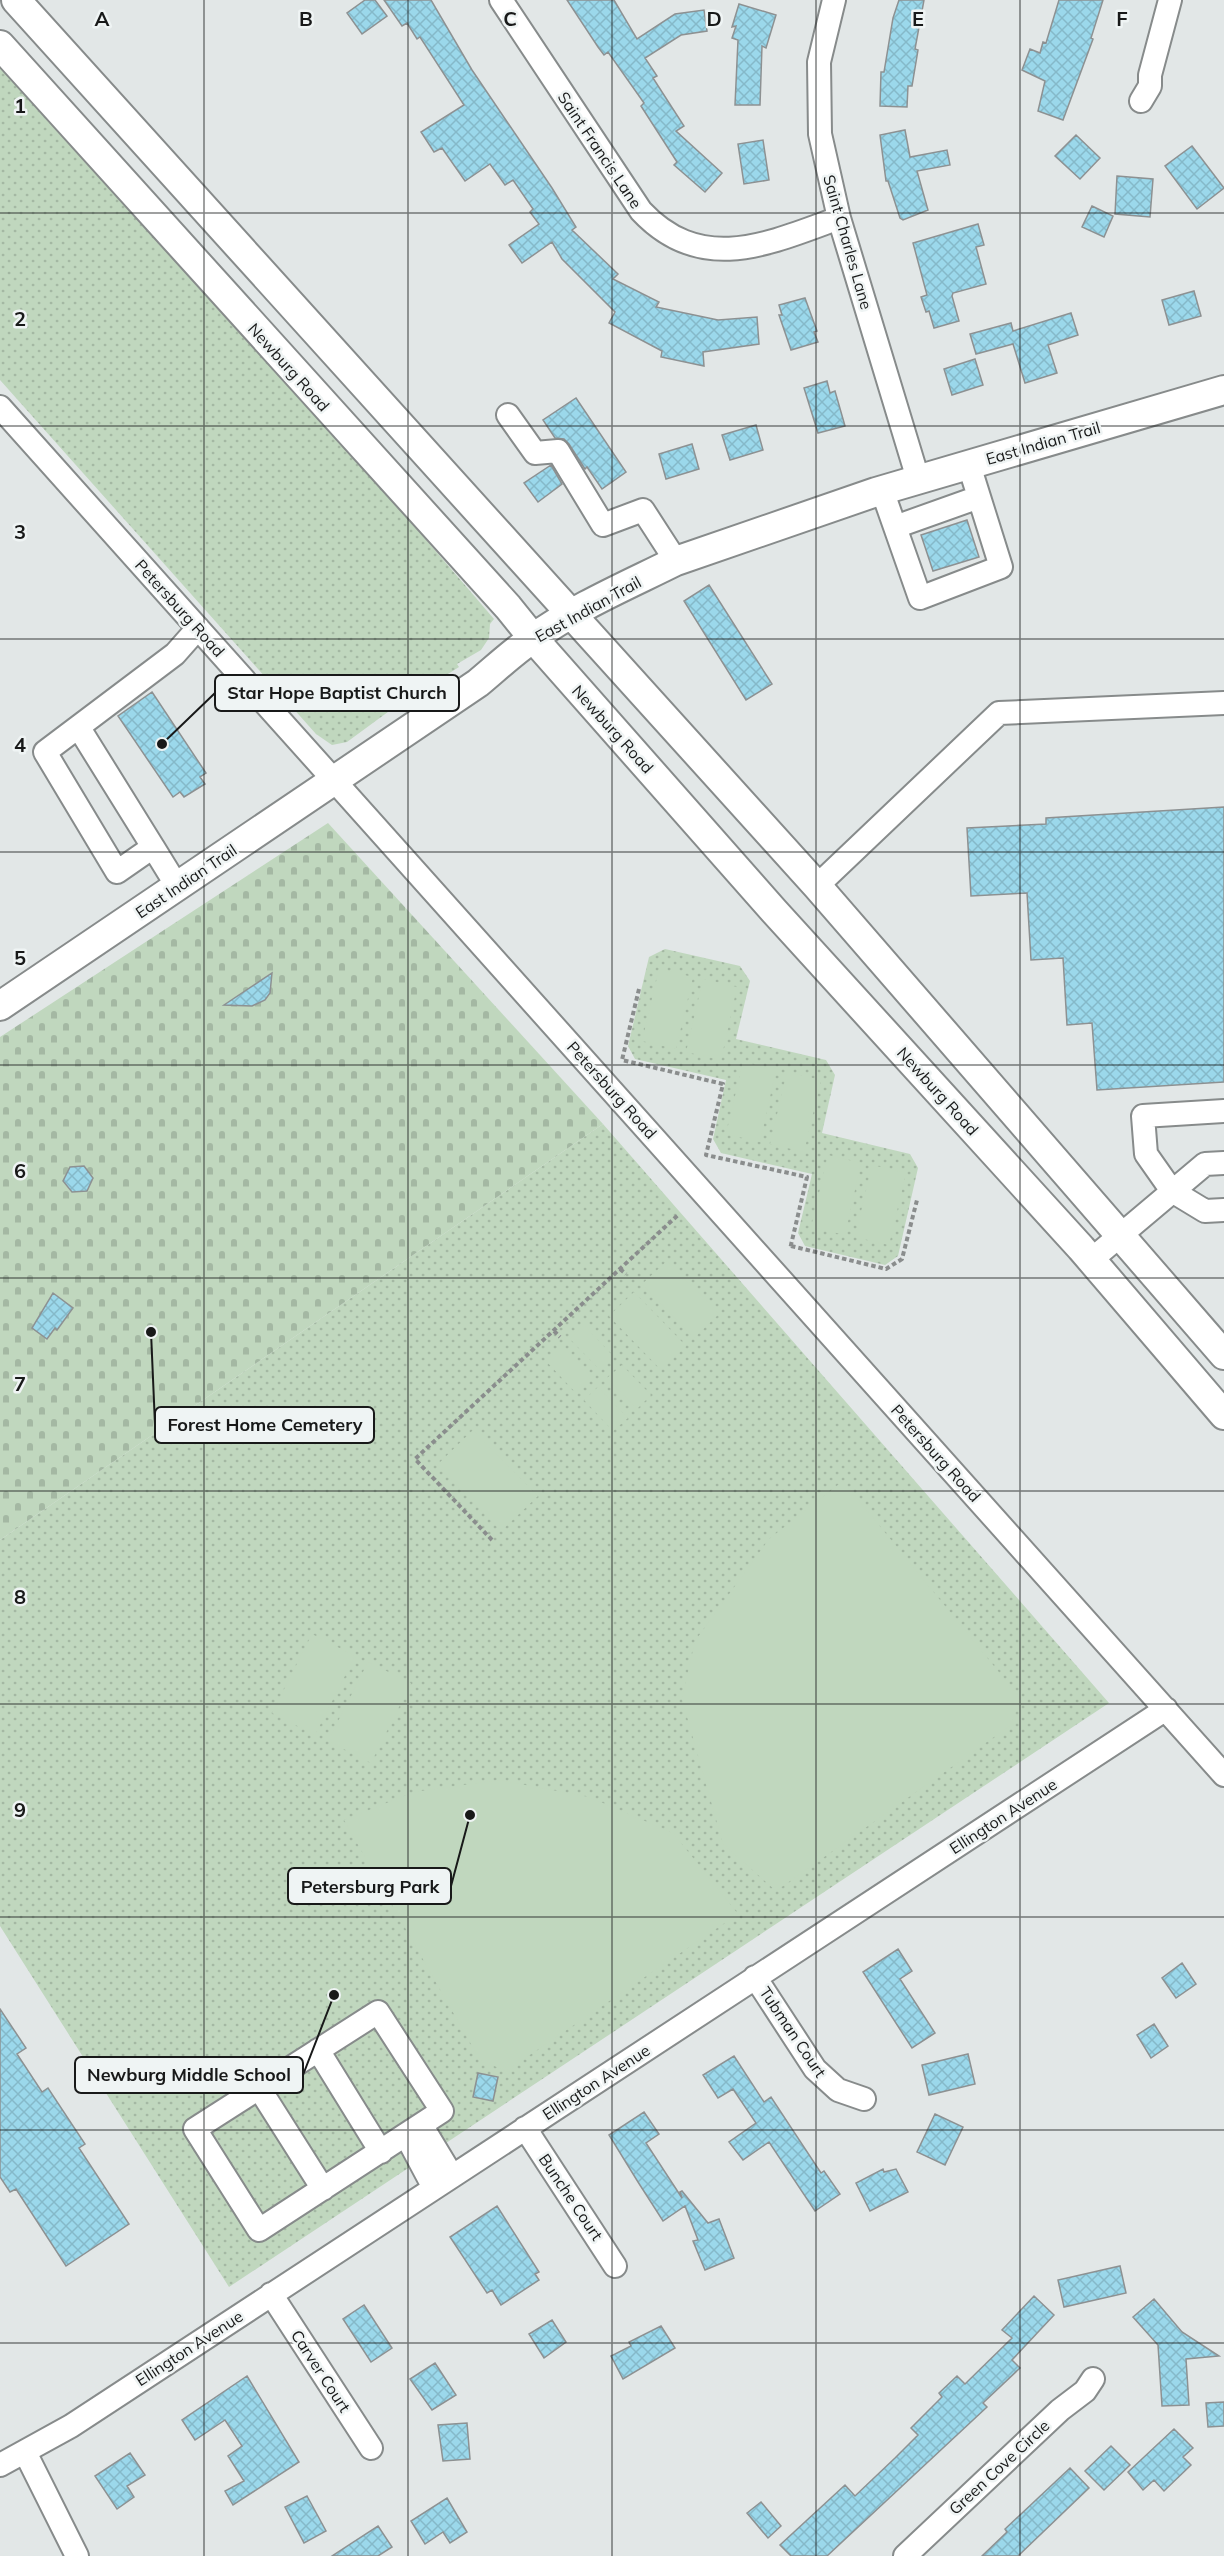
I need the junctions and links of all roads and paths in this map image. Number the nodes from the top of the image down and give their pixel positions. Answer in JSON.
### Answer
{"nodes":[{"id":1,"x":16,"y":0,"type":"edge"},
{"id":2,"x":501,"y":0,"type":"edge"},
{"id":3,"x":834,"y":0,"type":"edge"},
{"id":4,"x":1170,"y":0,"type":"edge"},
{"id":5,"x":0,"y":45,"type":"edge"},
{"id":6,"x":1141,"y":101,"type":"dead end"},
{"id":7,"x":839,"y":218,"type":"junction"},
{"id":8,"x":1224,"y":390,"type":"edge"},
{"id":9,"x":0,"y":406,"type":"edge"},
{"id":10,"x":508,"y":415,"type":"dead end"},
{"id":11,"x":969,"y":465,"type":"junction"},
{"id":12,"x":918,"y":478,"type":"junction"},
{"id":13,"x":882,"y":490,"type":"junction"},
{"id":14,"x":979,"y":497,"type":"junction"},
{"id":15,"x":895,"y":527,"type":"junction"},
{"id":16,"x":676,"y":561,"type":"junction"},
{"id":17,"x":573,"y":614,"type":"junction"},
{"id":18,"x":198,"y":628,"type":"junction"},
{"id":19,"x":533,"y":638,"type":"junction"},
{"id":20,"x":1224,"y":703,"type":"edge"},
{"id":21,"x":79,"y":728,"type":"junction"},
{"id":22,"x":334,"y":780,"type":"junction"},
{"id":23,"x":153,"y":847,"type":"junction"},
{"id":24,"x":177,"y":886,"type":"junction"},
{"id":25,"x":817,"y":886,"type":"junction"},
{"id":26,"x":639,"y":989,"type":"dead end"},
{"id":27,"x":0,"y":1006,"type":"edge"},
{"id":28,"x":1224,"y":1111,"type":"edge"},
{"id":29,"x":1224,"y":1163,"type":"edge"},
{"id":30,"x":1172,"y":1191,"type":"junction"},
{"id":31,"x":916,"y":1200,"type":"dead end"},
{"id":32,"x":1224,"y":1209,"type":"edge"},
{"id":33,"x":678,"y":1215,"type":"dead end"},
{"id":34,"x":1119,"y":1236,"type":"junction"},
{"id":35,"x":1091,"y":1260,"type":"junction"},
{"id":36,"x":620,"y":1269,"type":"junction"},
{"id":37,"x":626,"y":1274,"type":"dead end"},
{"id":38,"x":554,"y":1330,"type":"junction"},
{"id":39,"x":560,"y":1337,"type":"dead end"},
{"id":40,"x":1224,"y":1355,"type":"edge"},
{"id":41,"x":1224,"y":1415,"type":"edge"},
{"id":42,"x":492,"y":1540,"type":"dead end"},
{"id":43,"x":1166,"y":1709,"type":"junction"},
{"id":44,"x":1224,"y":1774,"type":"edge"},
{"id":45,"x":755,"y":1977,"type":"junction"},
{"id":46,"x":318,"y":2050,"type":"junction"},
{"id":47,"x":259,"y":2088,"type":"junction"},
{"id":48,"x":864,"y":2099,"type":"dead end"},
{"id":49,"x":525,"y":2128,"type":"junction"},
{"id":50,"x":414,"y":2131,"type":"junction"},
{"id":51,"x":381,"y":2152,"type":"junction"},
{"id":52,"x":443,"y":2182,"type":"junction"},
{"id":53,"x":323,"y":2189,"type":"junction"},
{"id":54,"x":615,"y":2266,"type":"dead end"},
{"id":55,"x":271,"y":2294,"type":"junction"},
{"id":56,"x":1093,"y":2379,"type":"dead end"},
{"id":57,"x":371,"y":2448,"type":"dead end"},
{"id":58,"x":25,"y":2452,"type":"junction"},
{"id":59,"x":0,"y":2465,"type":"edge"},
{"id":60,"x":77,"y":2556,"type":"edge"},
{"id":61,"x":905,"y":2556,"type":"edge"}],
"edges":[{"from":1,"to":17,"type":"main road"},
{"from":2,"to":7,"type":"street","name":"Saint Francis Lane"},
{"from":3,"to":7,"type":"street","name":"Saint Charles Lane"},
{"from":4,"to":6,"type":"street"},
{"from":5,"to":19,"type":"main road","name":"Newburg Road"},
{"from":7,"to":12,"type":"street","name":"Saint Charles Lane"},
{"from":8,"to":11,"type":"main road","name":"East Indian Trail"},
{"from":9,"to":18,"type":"street","name":"Petersburg Road"},
{"from":10,"to":16,"type":"street"},
{"from":11,"to":12,"type":"main road","name":"East Indian Trail"},
{"from":11,"to":14,"type":"street"},
{"from":12,"to":13,"type":"main road","name":"East Indian Trail"},
{"from":13,"to":15,"type":"street"},
{"from":13,"to":16,"type":"main road","name":"East Indian Trail"},
{"from":14,"to":15,"type":"street"},
{"from":14,"to":15,"type":"street"},
{"from":16,"to":17,"type":"main road","name":"East Indian Trail"},
{"from":17,"to":19,"type":"main road","name":"East Indian Trail"},
{"from":17,"to":25,"type":"main road"},
{"from":18,"to":21,"type":"street"},
{"from":18,"to":22,"type":"street","name":"Petersburg Road"},
{"from":19,"to":22,"type":"main road","name":"East Indian Trail"},
{"from":19,"to":35,"type":"main road","name":"Newburg Road"},
{"from":20,"to":25,"type":"street"},
{"from":21,"to":23,"type":"street"},
{"from":21,"to":23,"type":"street"},
{"from":22,"to":24,"type":"main road","name":"East Indian Trail"},
{"from":22,"to":43,"type":"street","name":"Petersburg Road"},
{"from":23,"to":24,"type":"street"},
{"from":24,"to":27,"type":"main road","name":"East Indian Trail"},
{"from":25,"to":34,"type":"main road"},
{"from":26,"to":31,"type":"path"},
{"from":28,"to":30,"type":"street"},
{"from":29,"to":30,"type":"street"},
{"from":30,"to":32,"type":"street"},
{"from":30,"to":34,"type":"street"},
{"from":33,"to":36,"type":"path"},
{"from":34,"to":35,"type":"street"},
{"from":34,"to":40,"type":"main road"},
{"from":35,"to":41,"type":"main road","name":"Newburg Road"},
{"from":36,"to":37,"type":"path"},
{"from":36,"to":38,"type":"path"},
{"from":38,"to":39,"type":"path"},
{"from":38,"to":42,"type":"path"},
{"from":43,"to":44,"type":"street","name":"Petersburg Road"},
{"from":43,"to":45,"type":"street","name":"Ellington Avenue"},
{"from":45,"to":48,"type":"street","name":"Tubman Court"},
{"from":45,"to":49,"type":"street","name":"Ellington Avenue"},
{"from":46,"to":47,"type":"street"},
{"from":46,"to":50,"type":"street"},
{"from":46,"to":51,"type":"street"},
{"from":47,"to":53,"type":"street"},
{"from":47,"to":53,"type":"street"},
{"from":49,"to":52,"type":"street","name":"Ellington Avenue"},
{"from":49,"to":54,"type":"street","name":"Bunche Court"},
{"from":50,"to":51,"type":"street"},
{"from":50,"to":52,"type":"street"},
{"from":51,"to":53,"type":"street"},
{"from":52,"to":55,"type":"street","name":"Ellington Avenue"},
{"from":55,"to":57,"type":"street","name":"Carver Court"},
{"from":55,"to":58,"type":"street","name":"Ellington Avenue"},
{"from":56,"to":61,"type":"street","name":"Green Cove Circle"},
{"from":58,"to":59,"type":"street","name":"Ellington Avenue"},
{"from":58,"to":60,"type":"street"}]}
